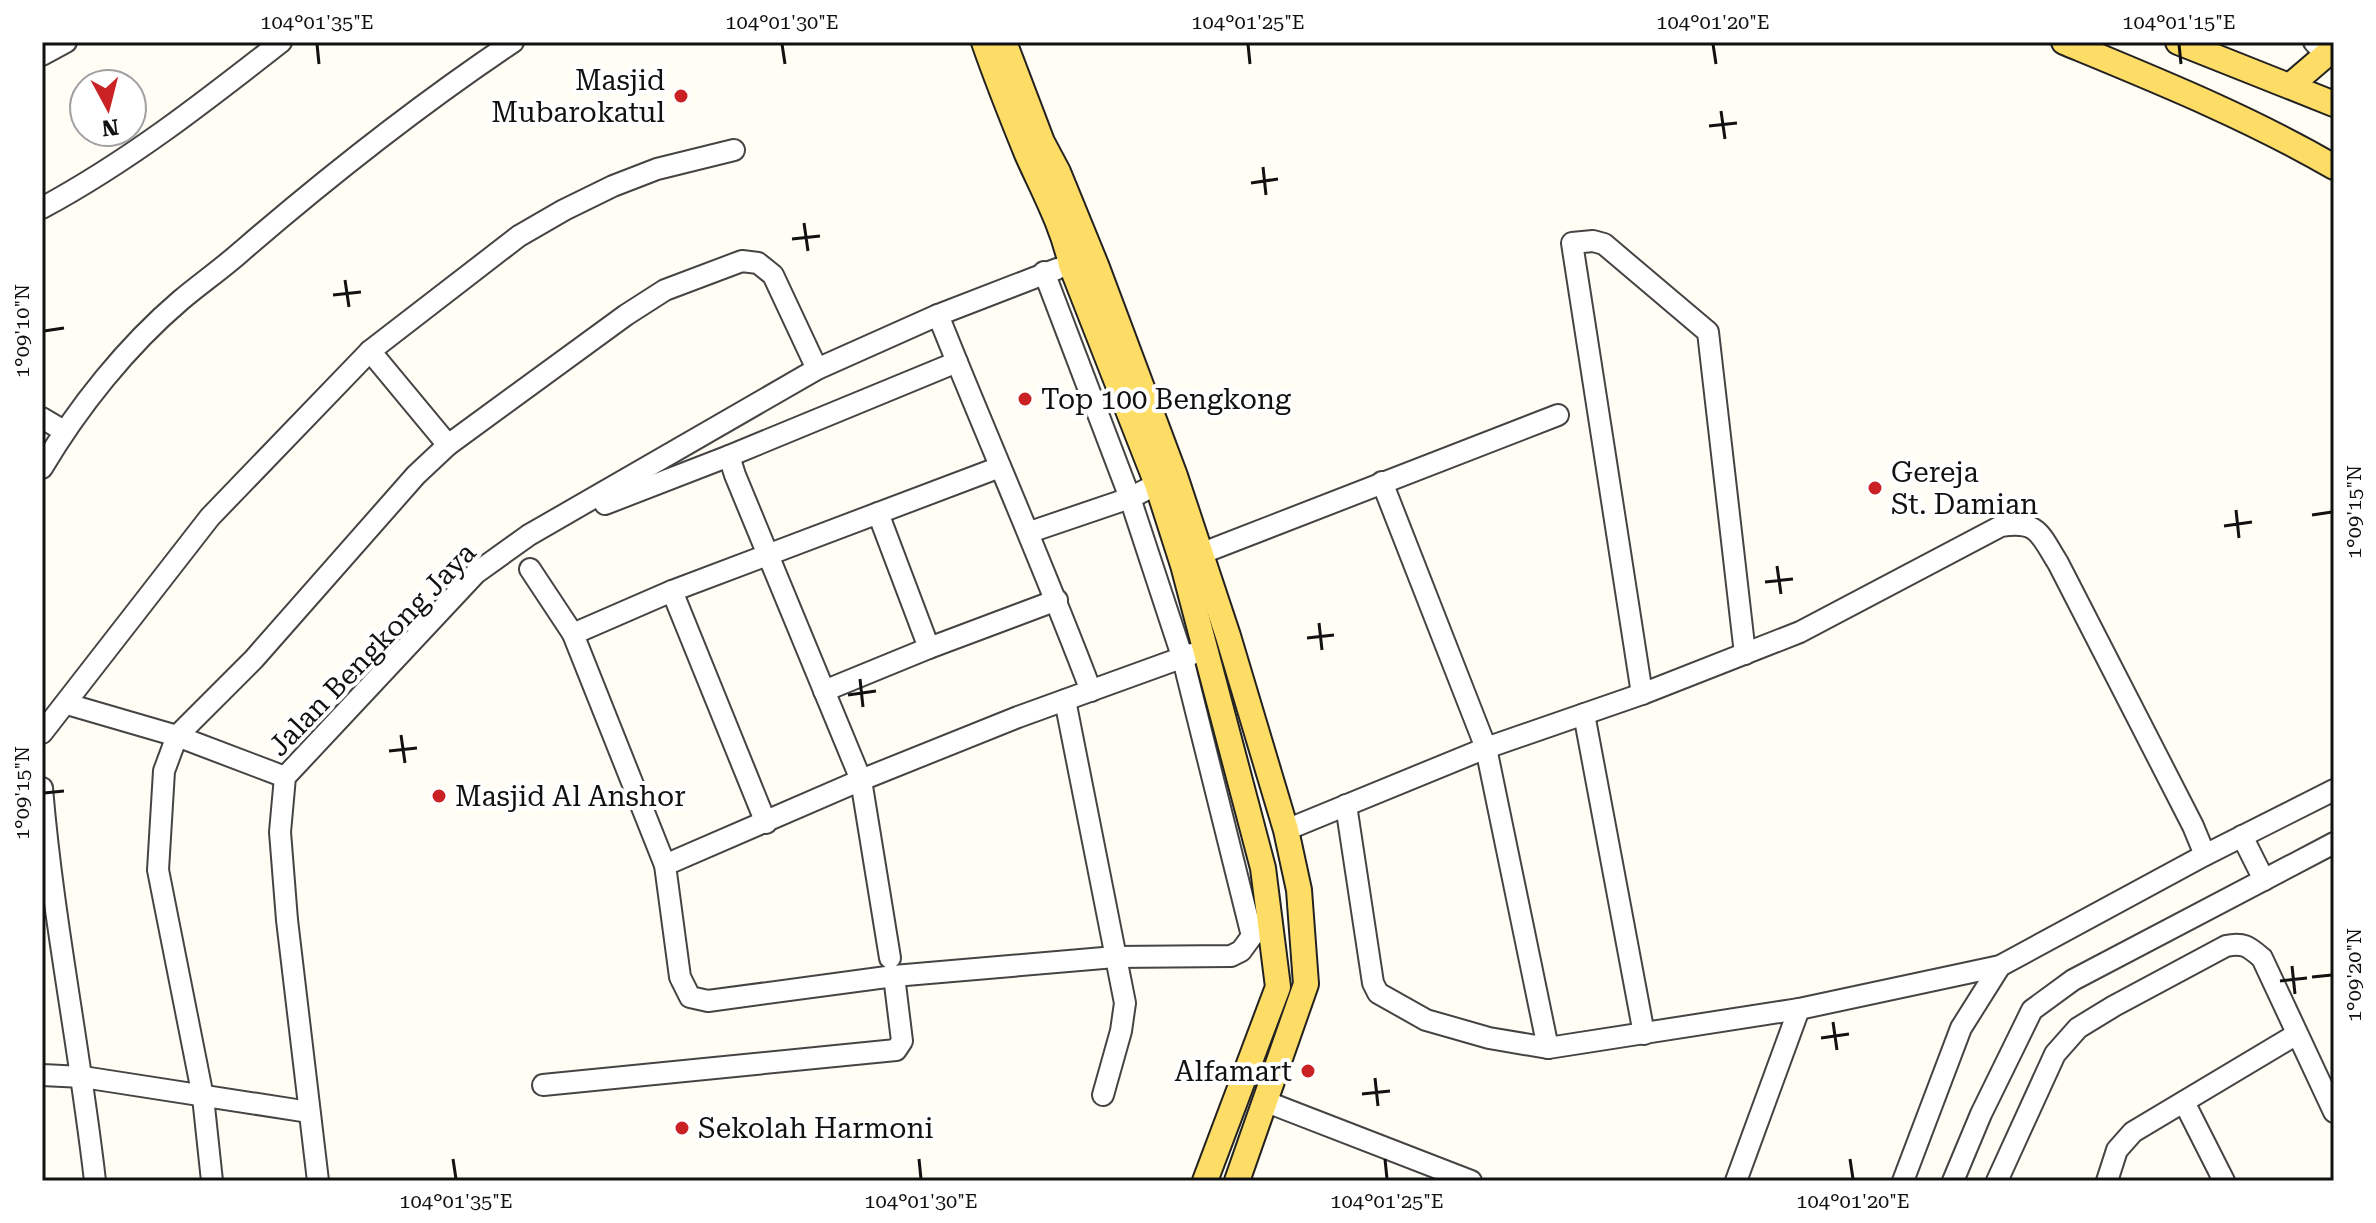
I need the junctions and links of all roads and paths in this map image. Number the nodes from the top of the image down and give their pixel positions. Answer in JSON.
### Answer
{"nodes":[{"id":1,"x":66,"y":42,"type":"edge"},
{"id":2,"x":281,"y":42,"type":"edge"},
{"id":3,"x":513,"y":42,"type":"edge"},
{"id":4,"x":984,"y":42,"type":"edge"},
{"id":5,"x":1004,"y":42,"type":"edge"},
{"id":6,"x":2064,"y":42,"type":"edge"},
{"id":7,"x":2178,"y":42,"type":"edge"},
{"id":8,"x":2328,"y":47,"type":"edge"},
{"id":9,"x":42,"y":55,"type":"edge"},
{"id":10,"x":2291,"y":85,"type":"junction"},
{"id":11,"x":2334,"y":104,"type":"edge"},
{"id":12,"x":734,"y":150,"type":"dead end"},
{"id":13,"x":2334,"y":167,"type":"edge"},
{"id":14,"x":42,"y":208,"type":"edge"},
{"id":15,"x":1071,"y":265,"type":"junction"},
{"id":16,"x":1044,"y":272,"type":"junction"},
{"id":17,"x":938,"y":315,"type":"junction"},
{"id":18,"x":370,"y":351,"type":"junction"},
{"id":19,"x":957,"y":362,"type":"junction"},
{"id":20,"x":817,"y":369,"type":"junction"},
{"id":21,"x":1558,"y":415,"type":"dead end"},
{"id":22,"x":42,"y":418,"type":"edge"},
{"id":23,"x":64,"y":431,"type":"junction"},
{"id":24,"x":448,"y":445,"type":"junction"},
{"id":25,"x":729,"y":456,"type":"junction"},
{"id":26,"x":1000,"y":467,"type":"junction"},
{"id":27,"x":42,"y":468,"type":"edge"},
{"id":28,"x":1382,"y":482,"type":"junction"},
{"id":29,"x":1157,"y":484,"type":"junction"},
{"id":30,"x":1130,"y":498,"type":"junction"},
{"id":31,"x":878,"y":513,"type":"junction"},
{"id":32,"x":560,"y":519,"type":"junction"},
{"id":33,"x":1030,"y":532,"type":"junction"},
{"id":34,"x":1200,"y":554,"type":"junction"},
{"id":35,"x":768,"y":555,"type":"junction"},
{"id":36,"x":530,"y":569,"type":"dead end"},
{"id":37,"x":672,"y":591,"type":"junction"},
{"id":38,"x":1057,"y":600,"type":"junction"},
{"id":39,"x":573,"y":634,"type":"junction"},
{"id":40,"x":1206,"y":647,"type":"junction"},
{"id":41,"x":929,"y":648,"type":"junction"},
{"id":42,"x":1745,"y":654,"type":"junction"},
{"id":43,"x":1183,"y":659,"type":"junction"},
{"id":44,"x":824,"y":691,"type":"junction"},
{"id":45,"x":1091,"y":691,"type":"junction"},
{"id":46,"x":1642,"y":694,"type":"junction"},
{"id":47,"x":1065,"y":700,"type":"junction"},
{"id":48,"x":67,"y":704,"type":"junction"},
{"id":49,"x":1584,"y":714,"type":"junction"},
{"id":50,"x":42,"y":733,"type":"edge"},
{"id":51,"x":177,"y":736,"type":"junction"},
{"id":52,"x":1486,"y":748,"type":"junction"},
{"id":53,"x":285,"y":777,"type":"junction"},
{"id":54,"x":861,"y":780,"type":"junction"},
{"id":55,"x":42,"y":788,"type":"edge"},
{"id":56,"x":2334,"y":790,"type":"edge"},
{"id":57,"x":1346,"y":805,"type":"junction"},
{"id":58,"x":766,"y":823,"type":"junction"},
{"id":59,"x":1286,"y":830,"type":"junction"},
{"id":60,"x":2242,"y":836,"type":"junction"},
{"id":61,"x":2334,"y":843,"type":"edge"},
{"id":62,"x":2205,"y":855,"type":"junction"},
{"id":63,"x":665,"y":865,"type":"junction"},
{"id":64,"x":1263,"y":868,"type":"junction"},
{"id":65,"x":1237,"y":875,"type":"junction"},
{"id":66,"x":2264,"y":880,"type":"junction"},
{"id":67,"x":52,"y":957,"type":"edge"},
{"id":68,"x":1115,"y":957,"type":"junction"},
{"id":69,"x":2000,"y":966,"type":"junction"},
{"id":70,"x":892,"y":967,"type":"junction"},
{"id":71,"x":1799,"y":1009,"type":"junction"},
{"id":72,"x":1644,"y":1034,"type":"junction"},
{"id":73,"x":2297,"y":1034,"type":"junction"},
{"id":74,"x":1548,"y":1048,"type":"junction"},
{"id":75,"x":42,"y":1075,"type":"edge"},
{"id":76,"x":83,"y":1077,"type":"junction"},
{"id":77,"x":543,"y":1085,"type":"dead end"},
{"id":78,"x":1103,"y":1095,"type":"dead end"},
{"id":79,"x":203,"y":1097,"type":"junction"},
{"id":80,"x":1267,"y":1102,"type":"junction"},
{"id":81,"x":2184,"y":1102,"type":"junction"},
{"id":82,"x":309,"y":1112,"type":"junction"},
{"id":83,"x":2334,"y":1112,"type":"edge"},
{"id":84,"x":95,"y":1181,"type":"edge"},
{"id":85,"x":212,"y":1181,"type":"edge"},
{"id":86,"x":318,"y":1181,"type":"edge"},
{"id":87,"x":1205,"y":1181,"type":"edge"},
{"id":88,"x":1237,"y":1181,"type":"edge"},
{"id":89,"x":1471,"y":1181,"type":"edge"},
{"id":90,"x":1736,"y":1181,"type":"edge"},
{"id":91,"x":1903,"y":1181,"type":"edge"},
{"id":92,"x":1953,"y":1181,"type":"edge"},
{"id":93,"x":1997,"y":1181,"type":"edge"},
{"id":94,"x":2107,"y":1181,"type":"edge"},
{"id":95,"x":2224,"y":1181,"type":"edge"}],
"edges":[{"from":1,"to":9,"type":"street"},
{"from":2,"to":14,"type":"street"},
{"from":3,"to":23,"type":"street"},
{"from":4,"to":15,"type":"main road"},
{"from":5,"to":34,"type":"main road"},
{"from":6,"to":13,"type":"main road"},
{"from":7,"to":10,"type":"main road"},
{"from":8,"to":10,"type":"main road"},
{"from":10,"to":11,"type":"main road"},
{"from":12,"to":18,"type":"street"},
{"from":15,"to":16,"type":"street","name":"Jalan Bengkong Jaya"},
{"from":15,"to":29,"type":"main road"},
{"from":16,"to":17,"type":"street","name":"Jalan Bengkong Jaya"},
{"from":16,"to":30,"type":"street"},
{"from":17,"to":19,"type":"street"},
{"from":17,"to":20,"type":"street","name":"Jalan Bengkong Jaya"},
{"from":18,"to":24,"type":"street"},
{"from":18,"to":48,"type":"street"},
{"from":19,"to":25,"type":"street"},
{"from":19,"to":26,"type":"street"},
{"from":20,"to":24,"type":"street"},
{"from":20,"to":32,"type":"street","name":"Jalan Bengkong Jaya"},
{"from":21,"to":28,"type":"street"},
{"from":22,"to":23,"type":"street"},
{"from":23,"to":27,"type":"street"},
{"from":24,"to":51,"type":"street"},
{"from":25,"to":32,"type":"street"},
{"from":25,"to":35,"type":"street"},
{"from":26,"to":31,"type":"street"},
{"from":26,"to":33,"type":"street"},
{"from":28,"to":34,"type":"street"},
{"from":28,"to":52,"type":"street"},
{"from":29,"to":30,"type":"street"},
{"from":29,"to":40,"type":"main road"},
{"from":30,"to":33,"type":"street"},
{"from":30,"to":43,"type":"street"},
{"from":31,"to":35,"type":"street"},
{"from":31,"to":41,"type":"street"},
{"from":32,"to":53,"type":"street","name":"Jalan Bengkong Jaya"},
{"from":33,"to":38,"type":"street"},
{"from":34,"to":59,"type":"main road"},
{"from":35,"to":37,"type":"street"},
{"from":35,"to":44,"type":"street"},
{"from":36,"to":39,"type":"street"},
{"from":37,"to":39,"type":"street"},
{"from":37,"to":58,"type":"street"},
{"from":38,"to":41,"type":"street"},
{"from":38,"to":45,"type":"street"},
{"from":39,"to":63,"type":"street"},
{"from":40,"to":43,"type":"street"},
{"from":40,"to":64,"type":"main road"},
{"from":41,"to":44,"type":"street"},
{"from":42,"to":46,"type":"street"},
{"from":42,"to":46,"type":"street"},
{"from":42,"to":62,"type":"street"},
{"from":43,"to":45,"type":"street"},
{"from":43,"to":65,"type":"street"},
{"from":44,"to":54,"type":"street"},
{"from":45,"to":47,"type":"street"},
{"from":46,"to":49,"type":"street"},
{"from":47,"to":54,"type":"street"},
{"from":47,"to":68,"type":"street"},
{"from":48,"to":50,"type":"street"},
{"from":48,"to":51,"type":"street"},
{"from":49,"to":52,"type":"street"},
{"from":49,"to":72,"type":"street"},
{"from":51,"to":53,"type":"street"},
{"from":51,"to":79,"type":"street"},
{"from":52,"to":57,"type":"street"},
{"from":52,"to":74,"type":"street"},
{"from":53,"to":82,"type":"street","name":"Jalan Bengkong Jaya"},
{"from":54,"to":58,"type":"street"},
{"from":54,"to":70,"type":"street"},
{"from":55,"to":67,"type":"street"},
{"from":56,"to":60,"type":"street"},
{"from":57,"to":59,"type":"street"},
{"from":57,"to":74,"type":"street"},
{"from":58,"to":63,"type":"street"},
{"from":59,"to":80,"type":"main road"},
{"from":60,"to":62,"type":"street"},
{"from":60,"to":66,"type":"street"},
{"from":61,"to":66,"type":"street"},
{"from":62,"to":69,"type":"street"},
{"from":63,"to":70,"type":"street"},
{"from":64,"to":65,"type":"street"},
{"from":64,"to":87,"type":"main road"},
{"from":65,"to":68,"type":"street"},
{"from":66,"to":92,"type":"street"},
{"from":67,"to":76,"type":"street"},
{"from":68,"to":70,"type":"street"},
{"from":68,"to":78,"type":"street"},
{"from":69,"to":71,"type":"street"},
{"from":69,"to":91,"type":"street"},
{"from":70,"to":77,"type":"street"},
{"from":71,"to":72,"type":"street"},
{"from":71,"to":90,"type":"street"},
{"from":72,"to":74,"type":"street"},
{"from":73,"to":81,"type":"street"},
{"from":73,"to":83,"type":"street"},
{"from":73,"to":93,"type":"street"},
{"from":75,"to":76,"type":"street"},
{"from":76,"to":79,"type":"street"},
{"from":76,"to":84,"type":"street"},
{"from":79,"to":82,"type":"street"},
{"from":79,"to":85,"type":"street"},
{"from":80,"to":88,"type":"main road"},
{"from":80,"to":89,"type":"street"},
{"from":81,"to":94,"type":"street"},
{"from":81,"to":95,"type":"street"},
{"from":82,"to":86,"type":"street","name":"Jalan Bengkong Jaya"}]}
